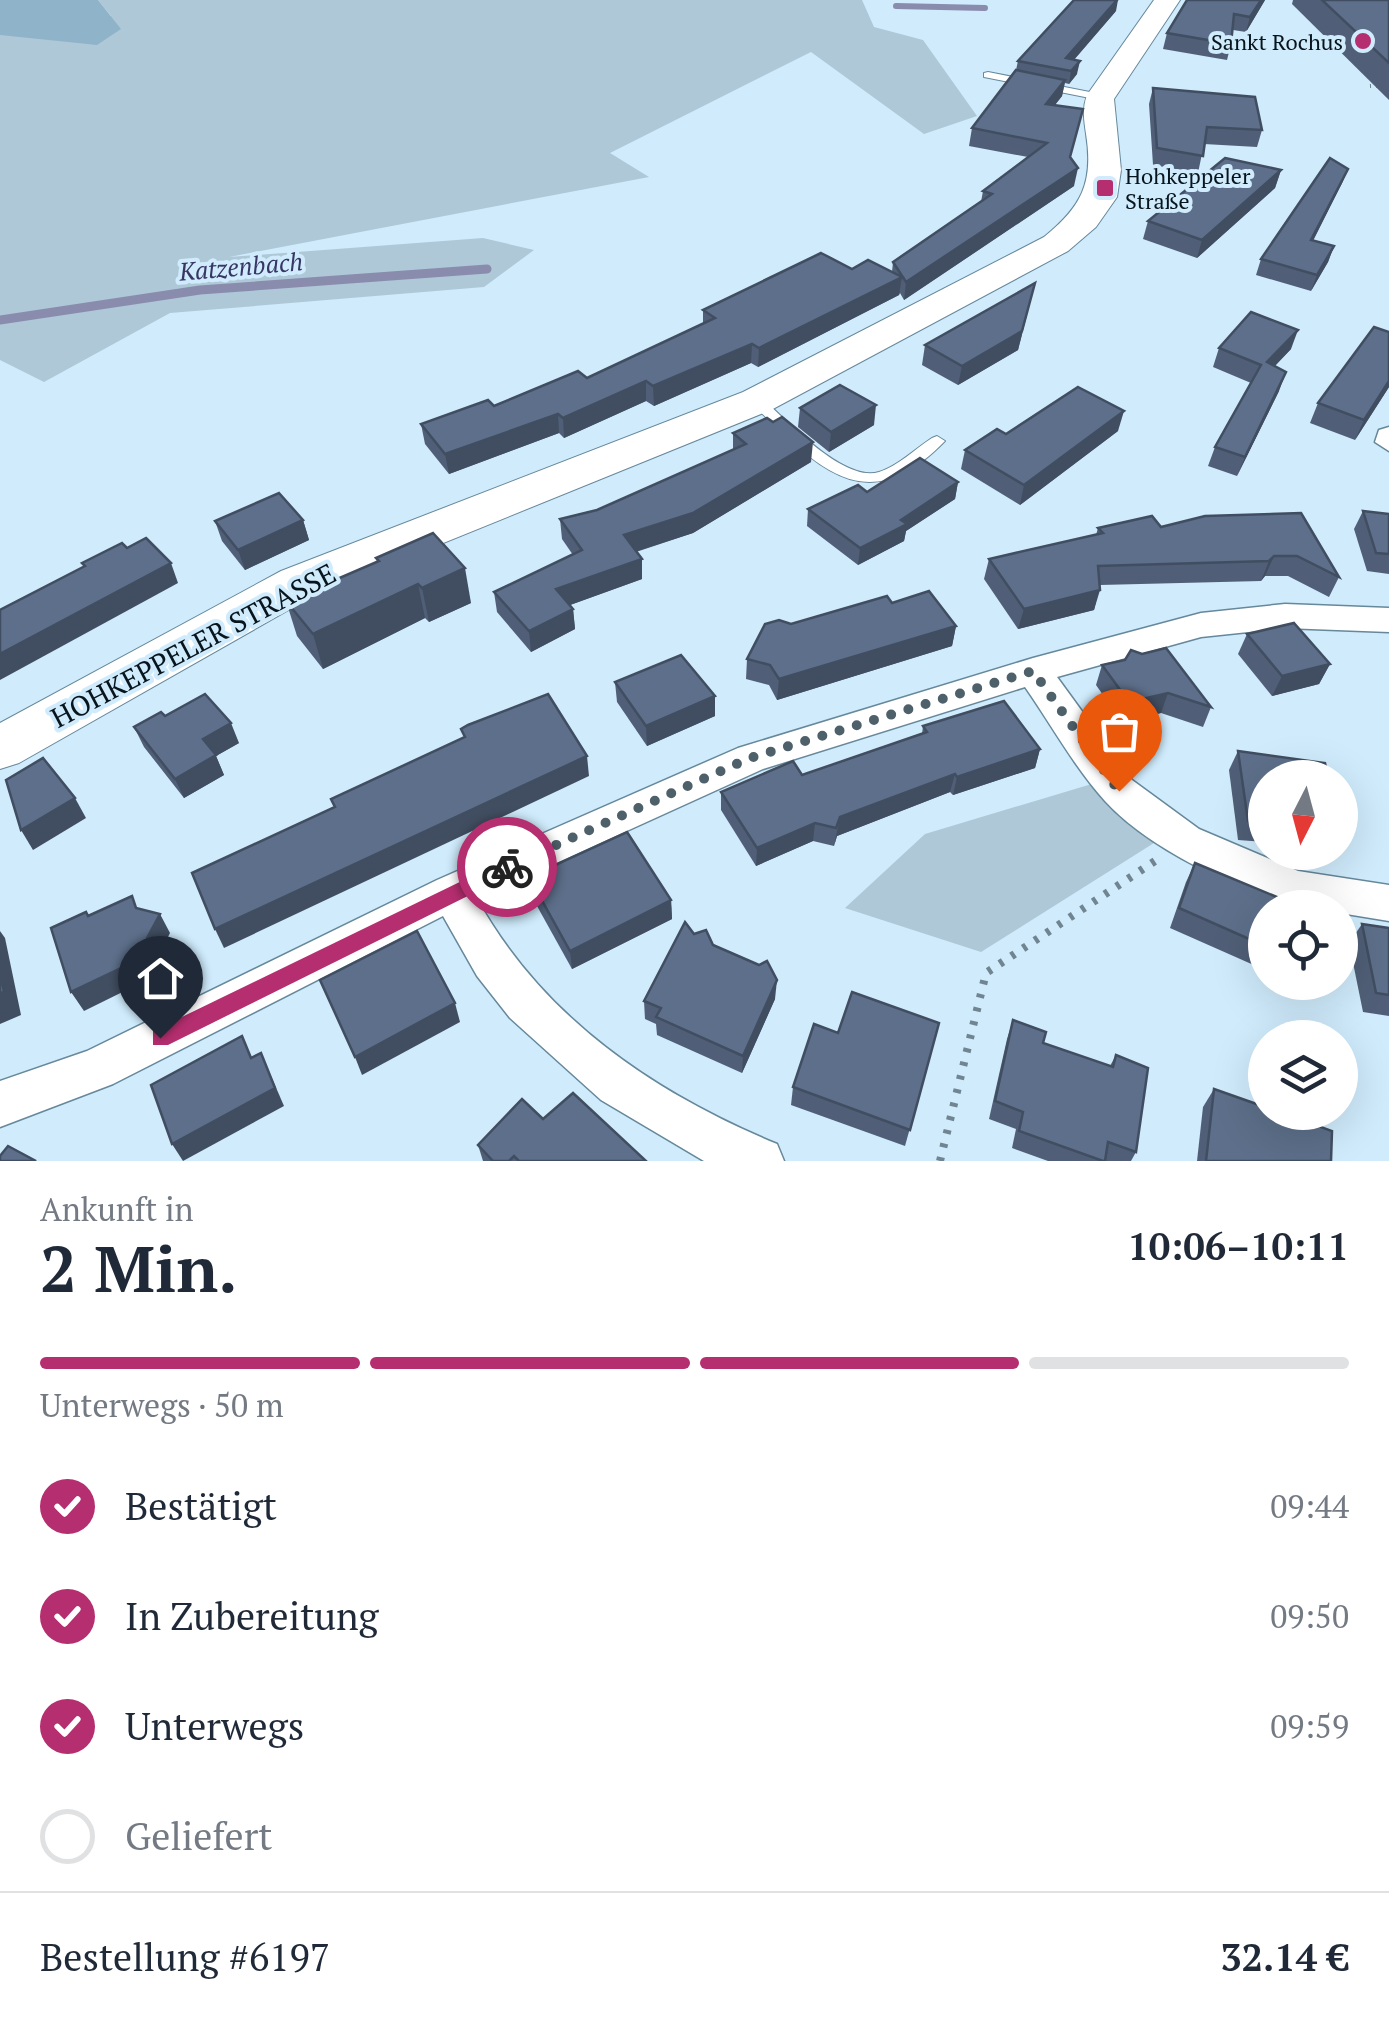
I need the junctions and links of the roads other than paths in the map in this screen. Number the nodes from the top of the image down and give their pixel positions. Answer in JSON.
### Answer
{"nodes":[{"id":1,"x":1167,"y":0,"type":"edge"},
{"id":2,"x":988,"y":75,"type":"dead end"},
{"id":3,"x":1100,"y":97,"type":"junction"},
{"id":4,"x":757,"y":401,"type":"junction"},
{"id":5,"x":937,"y":441,"type":"dead end"},
{"id":6,"x":1389,"y":620,"type":"edge"},
{"id":7,"x":1033,"y":671,"type":"junction"},
{"id":8,"x":0,"y":748,"type":"edge"},
{"id":9,"x":451,"y":892,"type":"junction"},
{"id":10,"x":1389,"y":903,"type":"edge"},
{"id":11,"x":0,"y":1104,"type":"edge"},
{"id":12,"x":760,"y":1161,"type":"edge"}],
"edges":[{"from":1,"to":3,"type":"street"},
{"from":2,"to":3,"type":"lane"},
{"from":3,"to":4,"type":"street","name":"HOHKEPPELER STRASSE"},
{"from":4,"to":5,"type":"lane"},
{"from":4,"to":8,"type":"street","name":"HOHKEPPELER STRASSE"},
{"from":6,"to":7,"type":"street"},
{"from":7,"to":9,"type":"street"},
{"from":7,"to":10,"type":"street"},
{"from":9,"to":11,"type":"street"},
{"from":9,"to":12,"type":"street"}]}
